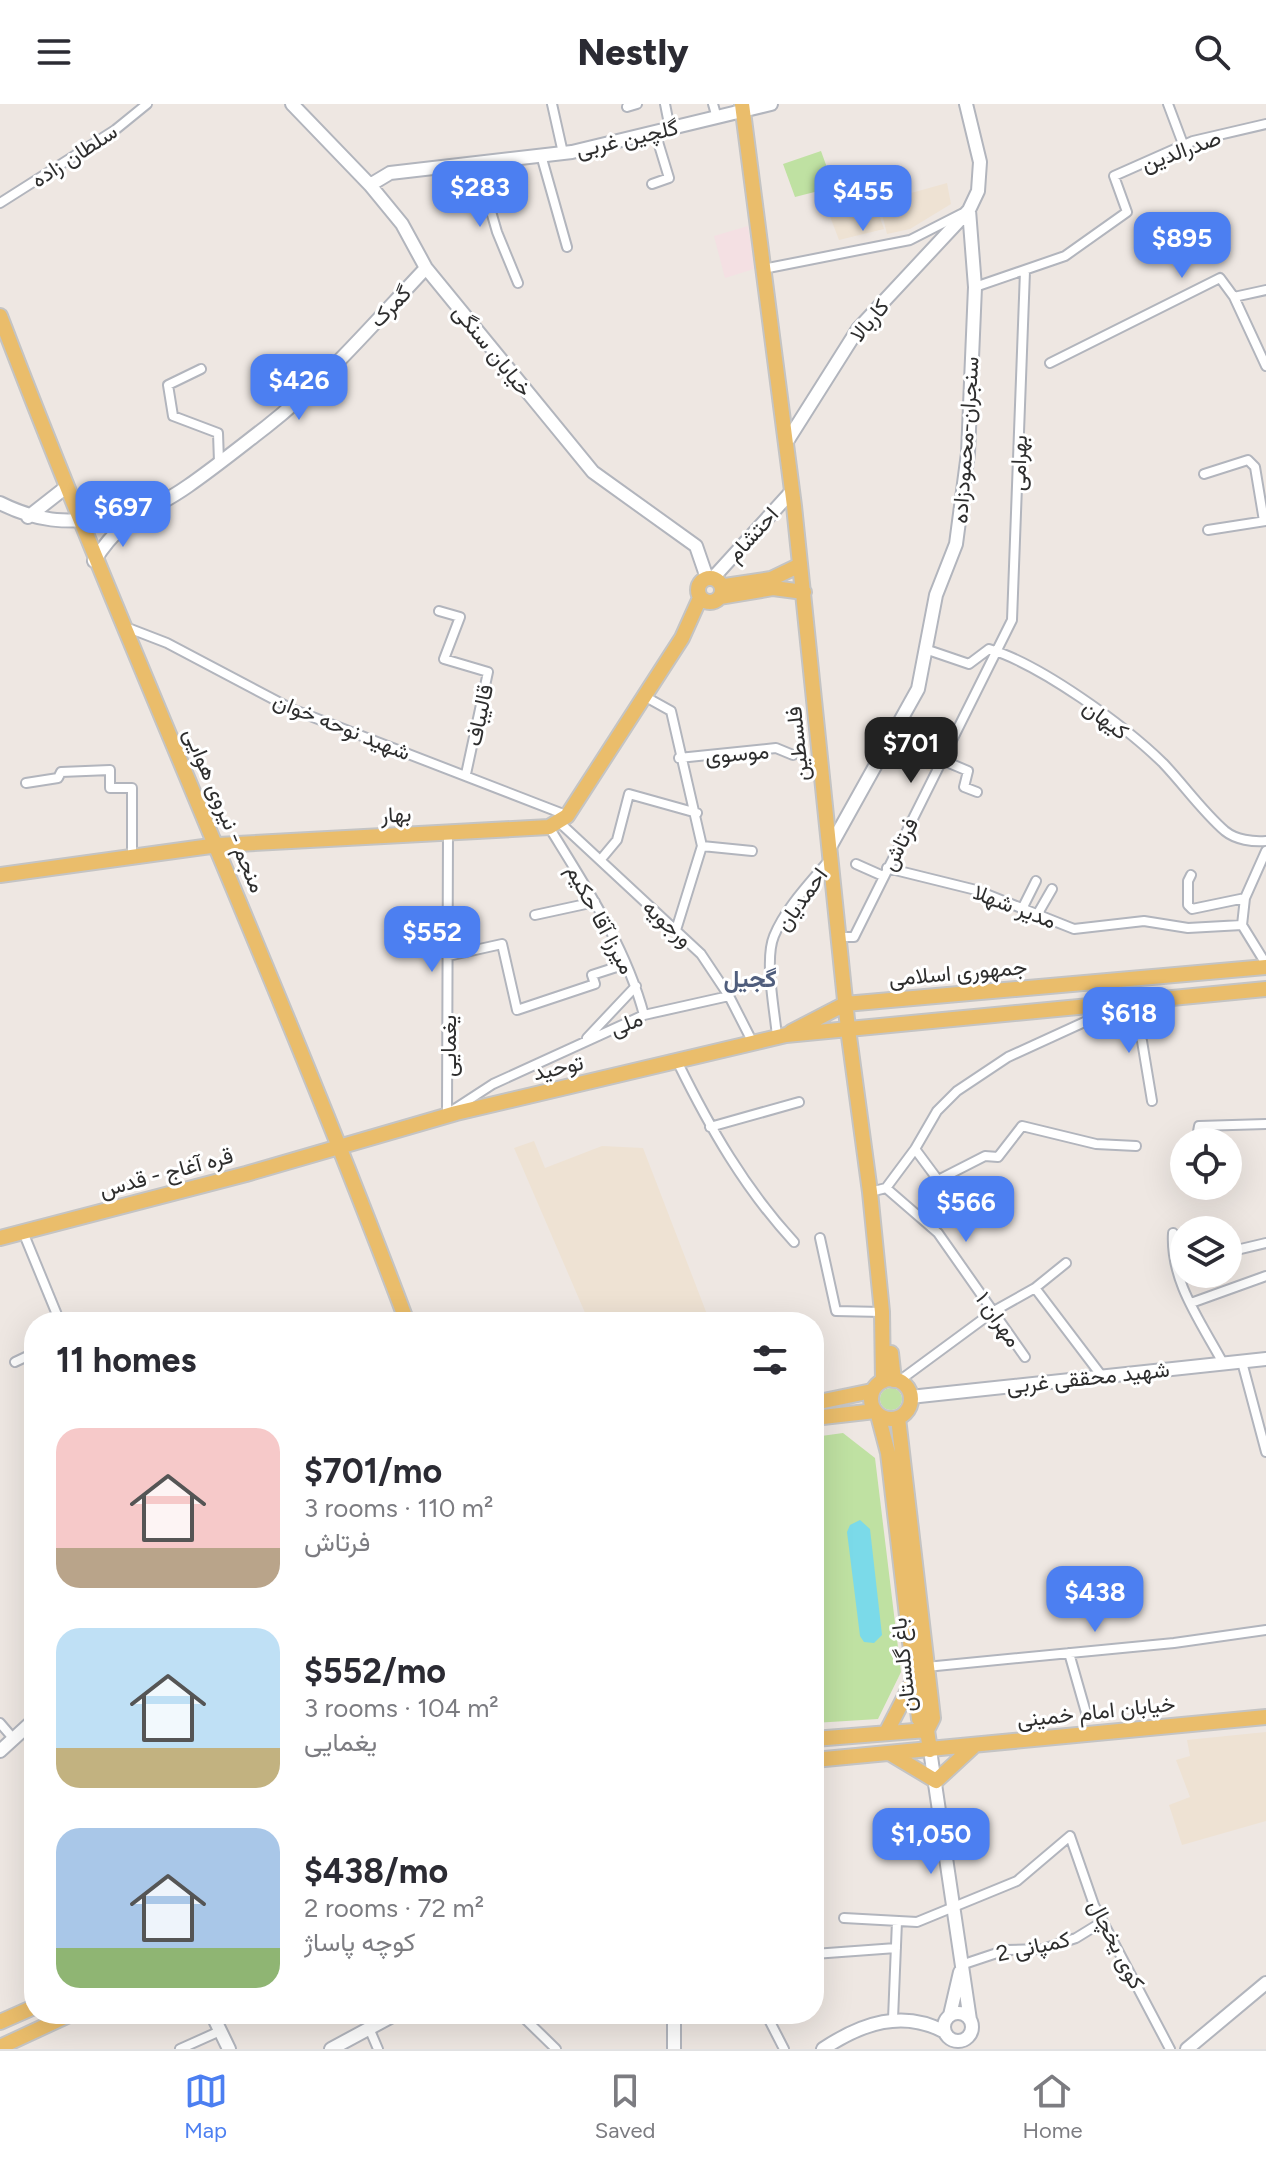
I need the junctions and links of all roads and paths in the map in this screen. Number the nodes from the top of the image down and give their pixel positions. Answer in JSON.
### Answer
{"nodes":[{"id":1,"x":147,"y":104,"type":"edge"},
{"id":2,"x":292,"y":104,"type":"edge"},
{"id":3,"x":552,"y":104,"type":"edge"},
{"id":4,"x":637,"y":104,"type":"edge"},
{"id":5,"x":665,"y":104,"type":"edge"},
{"id":6,"x":713,"y":104,"type":"edge"},
{"id":7,"x":771,"y":104,"type":"edge"},
{"id":8,"x":966,"y":104,"type":"edge"},
{"id":9,"x":1168,"y":104,"type":"edge"},
{"id":10,"x":627,"y":107,"type":"dead end"},
{"id":11,"x":742,"y":108,"type":"edge"},
{"id":12,"x":717,"y":118,"type":"junction"},
{"id":13,"x":1266,"y":124,"type":"edge"},
{"id":14,"x":670,"y":129,"type":"junction"},
{"id":15,"x":655,"y":132,"type":"junction"},
{"id":16,"x":1183,"y":144,"type":"junction"},
{"id":17,"x":563,"y":153,"type":"junction"},
{"id":18,"x":541,"y":155,"type":"junction"},
{"id":19,"x":477,"y":163,"type":"junction"},
{"id":20,"x":652,"y":184,"type":"dead end"},
{"id":21,"x":370,"y":185,"type":"junction"},
{"id":22,"x":0,"y":203,"type":"edge"},
{"id":23,"x":969,"y":210,"type":"junction"},
{"id":24,"x":567,"y":247,"type":"dead end"},
{"id":25,"x":426,"y":268,"type":"junction"},
{"id":26,"x":763,"y":269,"type":"junction"},
{"id":27,"x":1025,"y":271,"type":"junction"},
{"id":28,"x":518,"y":283,"type":"dead end"},
{"id":29,"x":975,"y":287,"type":"junction"},
{"id":30,"x":1266,"y":290,"type":"edge"},
{"id":31,"x":1234,"y":297,"type":"junction"},
{"id":32,"x":0,"y":316,"type":"edge"},
{"id":33,"x":4,"y":336,"type":"edge"},
{"id":34,"x":1050,"y":363,"type":"dead end"},
{"id":35,"x":1264,"y":365,"type":"edge"},
{"id":36,"x":201,"y":369,"type":"dead end"},
{"id":37,"x":786,"y":443,"type":"junction"},
{"id":38,"x":219,"y":462,"type":"junction"},
{"id":39,"x":1204,"y":474,"type":"dead end"},
{"id":40,"x":65,"y":488,"type":"junction"},
{"id":41,"x":792,"y":491,"type":"junction"},
{"id":42,"x":0,"y":503,"type":"edge"},
{"id":43,"x":28,"y":517,"type":"junction"},
{"id":44,"x":77,"y":519,"type":"junction"},
{"id":45,"x":127,"y":519,"type":"junction"},
{"id":46,"x":1265,"y":521,"type":"edge"},
{"id":47,"x":1208,"y":530,"type":"dead end"},
{"id":48,"x":94,"y":561,"type":"junction"},
{"id":49,"x":800,"y":565,"type":"junction"},
{"id":50,"x":712,"y":590,"type":"junction"},
{"id":51,"x":804,"y":592,"type":"junction"},
{"id":52,"x":439,"y":611,"type":"dead end"},
{"id":53,"x":122,"y":626,"type":"junction"},
{"id":54,"x":925,"y":649,"type":"junction"},
{"id":55,"x":994,"y":651,"type":"junction"},
{"id":56,"x":644,"y":696,"type":"junction"},
{"id":57,"x":793,"y":755,"type":"dead end"},
{"id":58,"x":679,"y":758,"type":"junction"},
{"id":59,"x":942,"y":760,"type":"junction"},
{"id":60,"x":466,"y":774,"type":"junction"},
{"id":61,"x":26,"y":783,"type":"dead end"},
{"id":62,"x":977,"y":792,"type":"dead end"},
{"id":63,"x":697,"y":813,"type":"junction"},
{"id":64,"x":558,"y":822,"type":"junction"},
{"id":65,"x":448,"y":833,"type":"junction"},
{"id":66,"x":1266,"y":841,"type":"edge"},
{"id":67,"x":218,"y":845,"type":"junction"},
{"id":68,"x":702,"y":846,"type":"junction"},
{"id":69,"x":752,"y":851,"type":"dead end"},
{"id":70,"x":1266,"y":851,"type":"edge"},
{"id":71,"x":830,"y":852,"type":"junction"},
{"id":72,"x":132,"y":855,"type":"junction"},
{"id":73,"x":602,"y":858,"type":"junction"},
{"id":74,"x":1264,"y":863,"type":"edge"},
{"id":75,"x":856,"y":864,"type":"dead end"},
{"id":76,"x":885,"y":872,"type":"junction"},
{"id":77,"x":0,"y":875,"type":"edge"},
{"id":78,"x":1191,"y":875,"type":"dead end"},
{"id":79,"x":1036,"y":881,"type":"dead end"},
{"id":80,"x":1052,"y":889,"type":"dead end"},
{"id":81,"x":1245,"y":898,"type":"junction"},
{"id":82,"x":595,"y":902,"type":"junction"},
{"id":83,"x":1022,"y":909,"type":"junction"},
{"id":84,"x":535,"y":915,"type":"dead end"},
{"id":85,"x":1037,"y":915,"type":"junction"},
{"id":86,"x":1242,"y":925,"type":"junction"},
{"id":87,"x":676,"y":930,"type":"junction"},
{"id":88,"x":838,"y":937,"type":"junction"},
{"id":89,"x":448,"y":956,"type":"junction"},
{"id":90,"x":626,"y":964,"type":"junction"},
{"id":91,"x":1266,"y":966,"type":"edge"},
{"id":92,"x":636,"y":986,"type":"junction"},
{"id":93,"x":1266,"y":989,"type":"edge"},
{"id":94,"x":729,"y":996,"type":"junction"},
{"id":95,"x":849,"y":1003,"type":"junction"},
{"id":96,"x":1126,"y":1003,"type":"junction"},
{"id":97,"x":644,"y":1015,"type":"junction"},
{"id":98,"x":852,"y":1029,"type":"junction"},
{"id":99,"x":782,"y":1036,"type":"junction"},
{"id":100,"x":584,"y":1041,"type":"junction"},
{"id":101,"x":753,"y":1043,"type":"junction"},
{"id":102,"x":678,"y":1063,"type":"junction"},
{"id":103,"x":1152,"y":1101,"type":"dead end"},
{"id":104,"x":799,"y":1102,"type":"dead end"},
{"id":105,"x":447,"y":1115,"type":"junction"},
{"id":106,"x":1266,"y":1124,"type":"edge"},
{"id":107,"x":710,"y":1127,"type":"junction"},
{"id":108,"x":1199,"y":1128,"type":"edge"},
{"id":109,"x":1136,"y":1146,"type":"dead end"},
{"id":110,"x":342,"y":1148,"type":"junction"},
{"id":111,"x":915,"y":1149,"type":"junction"},
{"id":112,"x":878,"y":1191,"type":"junction"},
{"id":113,"x":23,"y":1232,"type":"junction"},
{"id":114,"x":0,"y":1238,"type":"edge"},
{"id":115,"x":820,"y":1238,"type":"dead end"},
{"id":116,"x":794,"y":1242,"type":"dead end"},
{"id":117,"x":1266,"y":1243,"type":"edge"},
{"id":118,"x":1242,"y":1249,"type":"edge"},
{"id":119,"x":1066,"y":1263,"type":"dead end"},
{"id":120,"x":1266,"y":1276,"type":"edge"},
{"id":121,"x":1035,"y":1288,"type":"junction"},
{"id":122,"x":1185,"y":1288,"type":"edge"},
{"id":123,"x":1191,"y":1303,"type":"junction"},
{"id":124,"x":994,"y":1311,"type":"junction"},
{"id":125,"x":56,"y":1312,"type":"edge"},
{"id":126,"x":403,"y":1312,"type":"edge"},
{"id":127,"x":882,"y":1312,"type":"junction"},
{"id":128,"x":1025,"y":1357,"type":"dead end"},
{"id":129,"x":24,"y":1358,"type":"edge"},
{"id":130,"x":1266,"y":1359,"type":"edge"},
{"id":131,"x":15,"y":1362,"type":"dead end"},
{"id":132,"x":1242,"y":1362,"type":"junction"},
{"id":133,"x":1223,"y":1363,"type":"junction"},
{"id":134,"x":1101,"y":1375,"type":"junction"},
{"id":135,"x":887,"y":1383,"type":"junction"},
{"id":136,"x":910,"y":1397,"type":"junction"},
{"id":137,"x":824,"y":1400,"type":"edge"},
{"id":138,"x":876,"y":1413,"type":"junction"},
{"id":139,"x":824,"y":1417,"type":"edge"},
{"id":140,"x":898,"y":1418,"type":"junction"},
{"id":141,"x":1266,"y":1452,"type":"edge"},
{"id":142,"x":1266,"y":1630,"type":"edge"},
{"id":143,"x":1069,"y":1653,"type":"junction"},
{"id":144,"x":920,"y":1672,"type":"junction"},
{"id":145,"x":1087,"y":1716,"type":"dead end"},
{"id":146,"x":1266,"y":1717,"type":"edge"},
{"id":147,"x":0,"y":1723,"type":"edge"},
{"id":148,"x":24,"y":1728,"type":"edge"},
{"id":149,"x":927,"y":1730,"type":"junction"},
{"id":150,"x":886,"y":1733,"type":"junction"},
{"id":151,"x":12,"y":1737,"type":"junction"},
{"id":152,"x":824,"y":1738,"type":"edge"},
{"id":153,"x":975,"y":1745,"type":"junction"},
{"id":154,"x":930,"y":1750,"type":"junction"},
{"id":155,"x":0,"y":1751,"type":"edge"},
{"id":156,"x":890,"y":1753,"type":"junction"},
{"id":157,"x":824,"y":1759,"type":"edge"},
{"id":158,"x":936,"y":1781,"type":"junction"},
{"id":159,"x":954,"y":1909,"type":"junction"},
{"id":160,"x":844,"y":1918,"type":"dead end"},
{"id":161,"x":897,"y":1921,"type":"junction"},
{"id":162,"x":1102,"y":1922,"type":"junction"},
{"id":163,"x":896,"y":1948,"type":"junction"},
{"id":164,"x":824,"y":1953,"type":"edge"},
{"id":165,"x":961,"y":1965,"type":"junction"},
{"id":166,"x":1266,"y":1983,"type":"edge"},
{"id":167,"x":24,"y":2011,"type":"edge"},
{"id":168,"x":950,"y":2015,"type":"junction"},
{"id":169,"x":893,"y":2019,"type":"junction"},
{"id":170,"x":0,"y":2022,"type":"edge"},
{"id":171,"x":49,"y":2024,"type":"edge"},
{"id":172,"x":217,"y":2024,"type":"edge"},
{"id":173,"x":377,"y":2024,"type":"edge"},
{"id":174,"x":530,"y":2024,"type":"edge"},
{"id":175,"x":674,"y":2024,"type":"edge"},
{"id":176,"x":771,"y":2024,"type":"edge"},
{"id":177,"x":970,"y":2025,"type":"junction"},
{"id":178,"x":369,"y":2028,"type":"junction"},
{"id":179,"x":220,"y":2031,"type":"junction"},
{"id":180,"x":950,"y":2040,"type":"edge"},
{"id":181,"x":0,"y":2047,"type":"edge"},
{"id":182,"x":180,"y":2049,"type":"edge"},
{"id":183,"x":229,"y":2049,"type":"edge"},
{"id":184,"x":331,"y":2049,"type":"edge"},
{"id":185,"x":378,"y":2049,"type":"edge"},
{"id":186,"x":556,"y":2049,"type":"edge"},
{"id":187,"x":674,"y":2049,"type":"edge"},
{"id":188,"x":784,"y":2049,"type":"edge"},
{"id":189,"x":823,"y":2049,"type":"edge"},
{"id":190,"x":974,"y":2049,"type":"edge"},
{"id":191,"x":1170,"y":2049,"type":"edge"},
{"id":192,"x":1187,"y":2049,"type":"edge"}],
"edges":[{"from":1,"to":22,"type":"street","name":"سلطان زاده"},
{"from":2,"to":21,"type":"street","name":"خیابان سنگی"},
{"from":3,"to":17,"type":"street"},
{"from":4,"to":10,"type":"street"},
{"from":5,"to":14,"type":"street"},
{"from":6,"to":12,"type":"street"},
{"from":7,"to":11,"type":"street","name":"گلچین غربی"},
{"from":8,"to":23,"type":"street","name":"سنجران-محمودزاده"},
{"from":9,"to":16,"type":"street"},
{"from":11,"to":12,"type":"street","name":"گلچین غربی"},
{"from":11,"to":26,"type":"main road","name":"فلسطین"},
{"from":12,"to":14,"type":"street","name":"گلچین غربی"},
{"from":13,"to":16,"type":"street","name":"صدرالدین"},
{"from":14,"to":15,"type":"street","name":"گلچین غربی"},
{"from":15,"to":17,"type":"street","name":"گلچین غربی"},
{"from":15,"to":20,"type":"street"},
{"from":16,"to":27,"type":"street","name":"صدرالدین"},
{"from":17,"to":18,"type":"street","name":"گلچین غربی"},
{"from":18,"to":19,"type":"street","name":"گلچین غربی"},
{"from":18,"to":24,"type":"street"},
{"from":19,"to":21,"type":"street","name":"گلچین غربی"},
{"from":19,"to":28,"type":"street"},
{"from":21,"to":25,"type":"street","name":"خیابان سنگی"},
{"from":23,"to":26,"type":"street"},
{"from":23,"to":29,"type":"street","name":"سنجران-محمودزاده"},
{"from":23,"to":37,"type":"street","name":"کاربالا"},
{"from":25,"to":38,"type":"street","name":"گمرک"},
{"from":25,"to":50,"type":"street","name":"خیابان سنگی"},
{"from":26,"to":37,"type":"main road","name":"فلسطین"},
{"from":27,"to":29,"type":"street","name":"صدرالدین"},
{"from":27,"to":55,"type":"street","name":"بهرامی"},
{"from":29,"to":54,"type":"street","name":"سنجران-محمودزاده"},
{"from":30,"to":31,"type":"street"},
{"from":31,"to":34,"type":"street"},
{"from":31,"to":35,"type":"street"},
{"from":32,"to":33,"type":"main road","name":"منجم - نیروی هوایی"},
{"from":33,"to":40,"type":"main road","name":"منجم - نیروی هوایی"},
{"from":36,"to":38,"type":"street"},
{"from":37,"to":41,"type":"main road","name":"فلسطین"},
{"from":38,"to":45,"type":"street","name":"گمرک"},
{"from":39,"to":46,"type":"street"},
{"from":40,"to":43,"type":"street"},
{"from":40,"to":44,"type":"main road","name":"منجم - نیروی هوایی"},
{"from":41,"to":49,"type":"main road","name":"فلسطین"},
{"from":41,"to":50,"type":"street","name":"احتشام"},
{"from":42,"to":43,"type":"street","name":"گمرک"},
{"from":43,"to":44,"type":"street","name":"گمرک"},
{"from":44,"to":45,"type":"street","name":"گمرک"},
{"from":44,"to":48,"type":"main road","name":"منجم - نیروی هوایی"},
{"from":45,"to":48,"type":"street","name":"گمرک"},
{"from":46,"to":47,"type":"street"},
{"from":48,"to":53,"type":"main road","name":"منجم - نیروی هوایی"},
{"from":49,"to":50,"type":"main road"},
{"from":49,"to":51,"type":"main road","name":"فلسطین"},
{"from":50,"to":51,"type":"main road"},
{"from":50,"to":56,"type":"main road"},
{"from":51,"to":71,"type":"main road","name":"فلسطین"},
{"from":52,"to":60,"type":"street","name":"قالیباف"},
{"from":53,"to":60,"type":"street","name":"شهید نوحه خوان"},
{"from":53,"to":67,"type":"main road","name":"منجم - نیروی هوایی"},
{"from":54,"to":55,"type":"street"},
{"from":54,"to":71,"type":"street","name":"سنجران-محمودزاده"},
{"from":55,"to":59,"type":"street","name":"فرتاش"},
{"from":55,"to":66,"type":"street","name":"کیهان"},
{"from":56,"to":58,"type":"street","name":"موسوی"},
{"from":56,"to":64,"type":"main road"},
{"from":57,"to":58,"type":"street","name":"موسوی"},
{"from":58,"to":63,"type":"street","name":"موسوی"},
{"from":59,"to":62,"type":"street"},
{"from":59,"to":76,"type":"street","name":"فرتاش"},
{"from":60,"to":64,"type":"street","name":"شهید نوحه خوان"},
{"from":61,"to":72,"type":"street"},
{"from":63,"to":68,"type":"street","name":"موسوی"},
{"from":63,"to":73,"type":"street"},
{"from":64,"to":65,"type":"main road","name":"بهار"},
{"from":64,"to":73,"type":"street","name":"ورجویه"},
{"from":64,"to":82,"type":"street","name":"میرزا آقا حکیم"},
{"from":65,"to":67,"type":"main road","name":"بهار"},
{"from":65,"to":89,"type":"street","name":"یغمایی"},
{"from":67,"to":72,"type":"main road","name":"بهار"},
{"from":67,"to":110,"type":"main road","name":"منجم - نیروی هوایی"},
{"from":68,"to":69,"type":"street"},
{"from":68,"to":87,"type":"street","name":"موسوی"},
{"from":70,"to":74,"type":"street"},
{"from":71,"to":88,"type":"main road","name":"فلسطین"},
{"from":71,"to":99,"type":"street","name":"احمدیان"},
{"from":72,"to":77,"type":"main road","name":"بهار"},
{"from":73,"to":87,"type":"street","name":"ورجویه"},
{"from":74,"to":81,"type":"street"},
{"from":75,"to":76,"type":"street","name":"مدیر شهلا"},
{"from":76,"to":83,"type":"street","name":"مدیر شهلا"},
{"from":76,"to":88,"type":"street","name":"فرتاش"},
{"from":78,"to":81,"type":"street"},
{"from":79,"to":83,"type":"street"},
{"from":80,"to":85,"type":"street"},
{"from":81,"to":86,"type":"street"},
{"from":82,"to":84,"type":"street"},
{"from":82,"to":90,"type":"street","name":"میرزا آقا حکیم"},
{"from":83,"to":85,"type":"street","name":"مدیر شهلا"},
{"from":85,"to":86,"type":"street","name":"مدیر شهلا"},
{"from":86,"to":91,"type":"street"},
{"from":87,"to":94,"type":"street","name":"ورجویه"},
{"from":88,"to":95,"type":"main road","name":"فلسطین"},
{"from":89,"to":90,"type":"street"},
{"from":89,"to":105,"type":"street","name":"یغمایی"},
{"from":90,"to":92,"type":"street","name":"میرزا آقا حکیم"},
{"from":91,"to":95,"type":"main road","name":"جمهوری اسلامی"},
{"from":92,"to":97,"type":"street","name":"میرزا آقا حکیم"},
{"from":92,"to":100,"type":"street"},
{"from":93,"to":96,"type":"main road"},
{"from":94,"to":97,"type":"street","name":"ملی"},
{"from":94,"to":101,"type":"street","name":"ورجویه"},
{"from":95,"to":98,"type":"main road","name":"فلسطین"},
{"from":95,"to":99,"type":"main road"},
{"from":96,"to":98,"type":"main road"},
{"from":96,"to":103,"type":"street"},
{"from":96,"to":111,"type":"street"},
{"from":97,"to":100,"type":"street","name":"ملی"},
{"from":98,"to":99,"type":"main road"},
{"from":98,"to":112,"type":"main road","name":"فلسطین"},
{"from":99,"to":101,"type":"main road","name":"توحید"},
{"from":100,"to":105,"type":"street","name":"ملی"},
{"from":101,"to":102,"type":"main road","name":"توحید"},
{"from":102,"to":105,"type":"main road","name":"توحید"},
{"from":102,"to":107,"type":"street"},
{"from":104,"to":107,"type":"street"},
{"from":105,"to":110,"type":"main road","name":"توحید"},
{"from":106,"to":108,"type":"street"},
{"from":107,"to":116,"type":"street"},
{"from":109,"to":111,"type":"street"},
{"from":110,"to":113,"type":"main road","name":"قره آغاج - قدس"},
{"from":110,"to":126,"type":"main road","name":"منجم - نیروی هوایی"},
{"from":111,"to":112,"type":"street"},
{"from":112,"to":124,"type":"street","name":"مهران ۱"},
{"from":112,"to":127,"type":"main road","name":"فلسطین"},
{"from":112,"to":135,"type":"main road","name":"فلسطین"},
{"from":113,"to":114,"type":"main road","name":"قره آغاج - قدس"},
{"from":113,"to":125,"type":"street"},
{"from":115,"to":127,"type":"street"},
{"from":117,"to":118,"type":"street"},
{"from":119,"to":121,"type":"street"},
{"from":120,"to":123,"type":"street"},
{"from":121,"to":124,"type":"street"},
{"from":121,"to":134,"type":"street"},
{"from":122,"to":123,"type":"street"},
{"from":123,"to":133,"type":"street"},
{"from":124,"to":128,"type":"street","name":"مهران ۱"},
{"from":124,"to":135,"type":"street"},
{"from":127,"to":135,"type":"main road","name":"فلسطین"},
{"from":129,"to":131,"type":"street"},
{"from":130,"to":132,"type":"street","name":"شهید محققی غربی"},
{"from":132,"to":133,"type":"street","name":"شهید محققی غربی"},
{"from":132,"to":141,"type":"street"},
{"from":133,"to":134,"type":"street","name":"شهید محققی غربی"},
{"from":134,"to":136,"type":"street","name":"شهید محققی غربی"},
{"from":135,"to":136,"type":"main road"},
{"from":135,"to":137,"type":"main road"},
{"from":135,"to":138,"type":"main road","name":"باغ گلستان"},
{"from":136,"to":140,"type":"main road"},
{"from":138,"to":139,"type":"main road"},
{"from":138,"to":140,"type":"main road"},
{"from":138,"to":144,"type":"main road","name":"باغ گلستان"},
{"from":140,"to":144,"type":"main road","name":"باغ گلستان"},
{"from":142,"to":143,"type":"street"},
{"from":143,"to":144,"type":"street"},
{"from":143,"to":145,"type":"street"},
{"from":144,"to":149,"type":"main road","name":"باغ گلستان"},
{"from":144,"to":150,"type":"main road"},
{"from":146,"to":153,"type":"main road","name":"خیابان امام خمینی"},
{"from":147,"to":151,"type":"street"},
{"from":148,"to":151,"type":"street"},
{"from":149,"to":150,"type":"main road"},
{"from":149,"to":154,"type":"main road","name":"باغ گلستان"},
{"from":150,"to":152,"type":"main road"},
{"from":151,"to":155,"type":"street"},
{"from":153,"to":154,"type":"main road","name":"خیابان امام خمینی"},
{"from":153,"to":158,"type":"main road"},
{"from":154,"to":156,"type":"main road","name":"خیابان امام خمینی"},
{"from":154,"to":158,"type":"street"},
{"from":156,"to":157,"type":"main road","name":"خیابان امام خمینی"},
{"from":156,"to":158,"type":"main road"},
{"from":158,"to":159,"type":"street"},
{"from":159,"to":161,"type":"street"},
{"from":159,"to":162,"type":"street","name":"کوی یخچال"},
{"from":159,"to":165,"type":"street"},
{"from":160,"to":161,"type":"street"},
{"from":161,"to":163,"type":"street"},
{"from":162,"to":165,"type":"street","name":"کمپانی 2"},
{"from":162,"to":191,"type":"street","name":"کوی یخچال"},
{"from":163,"to":164,"type":"street"},
{"from":163,"to":169,"type":"street"},
{"from":165,"to":168,"type":"street"},
{"from":165,"to":177,"type":"street"},
{"from":166,"to":192,"type":"street"},
{"from":167,"to":170,"type":"main road"},
{"from":168,"to":177,"type":"street"},
{"from":168,"to":180,"type":"street"},
{"from":169,"to":180,"type":"street"},
{"from":169,"to":189,"type":"street"},
{"from":171,"to":181,"type":"main road"},
{"from":172,"to":179,"type":"street"},
{"from":173,"to":178,"type":"street"},
{"from":174,"to":186,"type":"street"},
{"from":175,"to":187,"type":"street"},
{"from":176,"to":188,"type":"street"},
{"from":177,"to":180,"type":"street"},
{"from":177,"to":190,"type":"street"},
{"from":178,"to":184,"type":"street"},
{"from":178,"to":185,"type":"street"},
{"from":179,"to":182,"type":"street"},
{"from":179,"to":183,"type":"street"}]}
